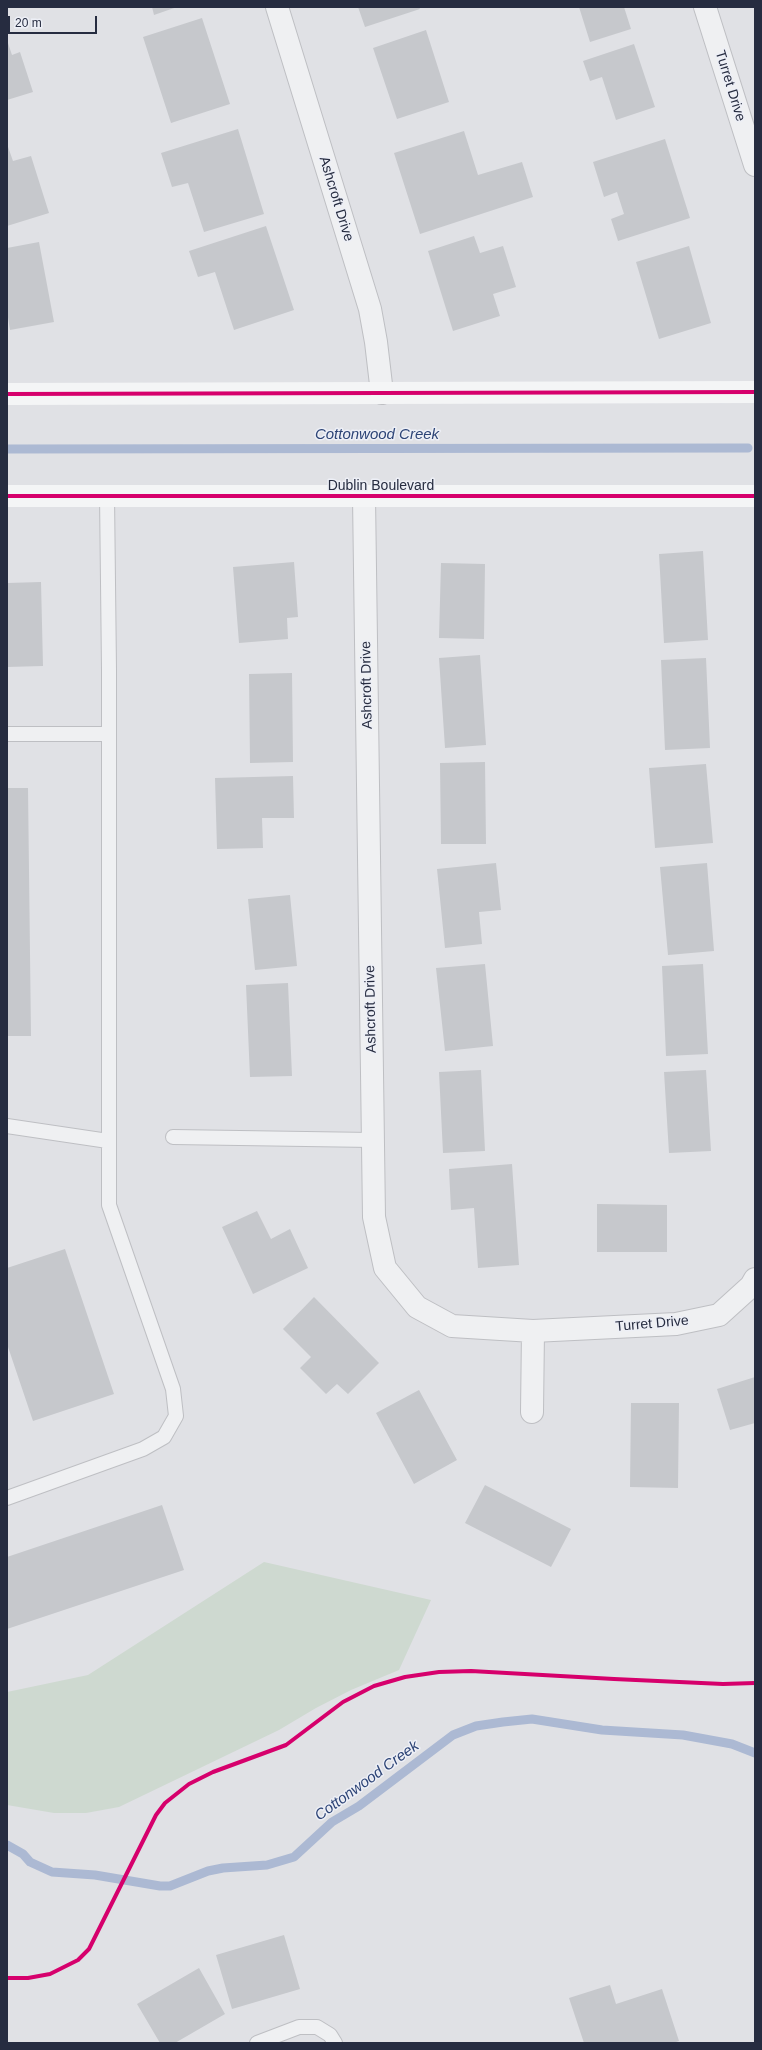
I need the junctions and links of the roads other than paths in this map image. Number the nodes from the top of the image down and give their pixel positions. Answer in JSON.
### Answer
{"nodes":[{"id":1,"x":277,"y":7,"type":"edge"},
{"id":2,"x":706,"y":7,"type":"edge"},
{"id":3,"x":755,"y":165,"type":"edge"},
{"id":4,"x":755,"y":392,"type":"edge"},
{"id":5,"x":382,"y":393,"type":"junction"},
{"id":6,"x":7,"y":394,"type":"edge"},
{"id":7,"x":107,"y":495,"type":"junction"},
{"id":8,"x":7,"y":496,"type":"edge"},
{"id":9,"x":755,"y":496,"type":"edge"},
{"id":10,"x":364,"y":497,"type":"junction"},
{"id":11,"x":7,"y":734,"type":"edge"},
{"id":12,"x":109,"y":734,"type":"junction"},
{"id":13,"x":7,"y":1126,"type":"edge"},
{"id":14,"x":172,"y":1137,"type":"dead end"},
{"id":15,"x":372,"y":1140,"type":"junction"},
{"id":16,"x":108,"y":1141,"type":"junction"},
{"id":17,"x":755,"y":1278,"type":"edge"},
{"id":18,"x":533,"y":1331,"type":"junction"},
{"id":19,"x":532,"y":1412,"type":"dead end"},
{"id":20,"x":7,"y":1498,"type":"edge"},
{"id":21,"x":257,"y":2043,"type":"edge"},
{"id":22,"x":335,"y":2043,"type":"edge"}],
"edges":[{"from":1,"to":5,"type":"street","name":"Ashcroft Drive"},
{"from":2,"to":3,"type":"street","name":"Turret Drive"},
{"from":4,"to":5,"type":"main road"},
{"from":5,"to":6,"type":"main road"},
{"from":7,"to":8,"type":"main road","name":"Dublin Boulevard"},
{"from":7,"to":10,"type":"main road","name":"Dublin Boulevard"},
{"from":7,"to":12,"type":"lane"},
{"from":9,"to":10,"type":"main road","name":"Dublin Boulevard"},
{"from":10,"to":15,"type":"street","name":"Ashcroft Drive"},
{"from":11,"to":12,"type":"lane"},
{"from":12,"to":16,"type":"lane"},
{"from":13,"to":16,"type":"lane"},
{"from":14,"to":15,"type":"lane"},
{"from":15,"to":18,"type":"street","name":"Ashcroft Drive"},
{"from":16,"to":20,"type":"lane"},
{"from":17,"to":18,"type":"street","name":"Turret Drive"},
{"from":18,"to":19,"type":"street"},
{"from":21,"to":22,"type":"lane"}]}
